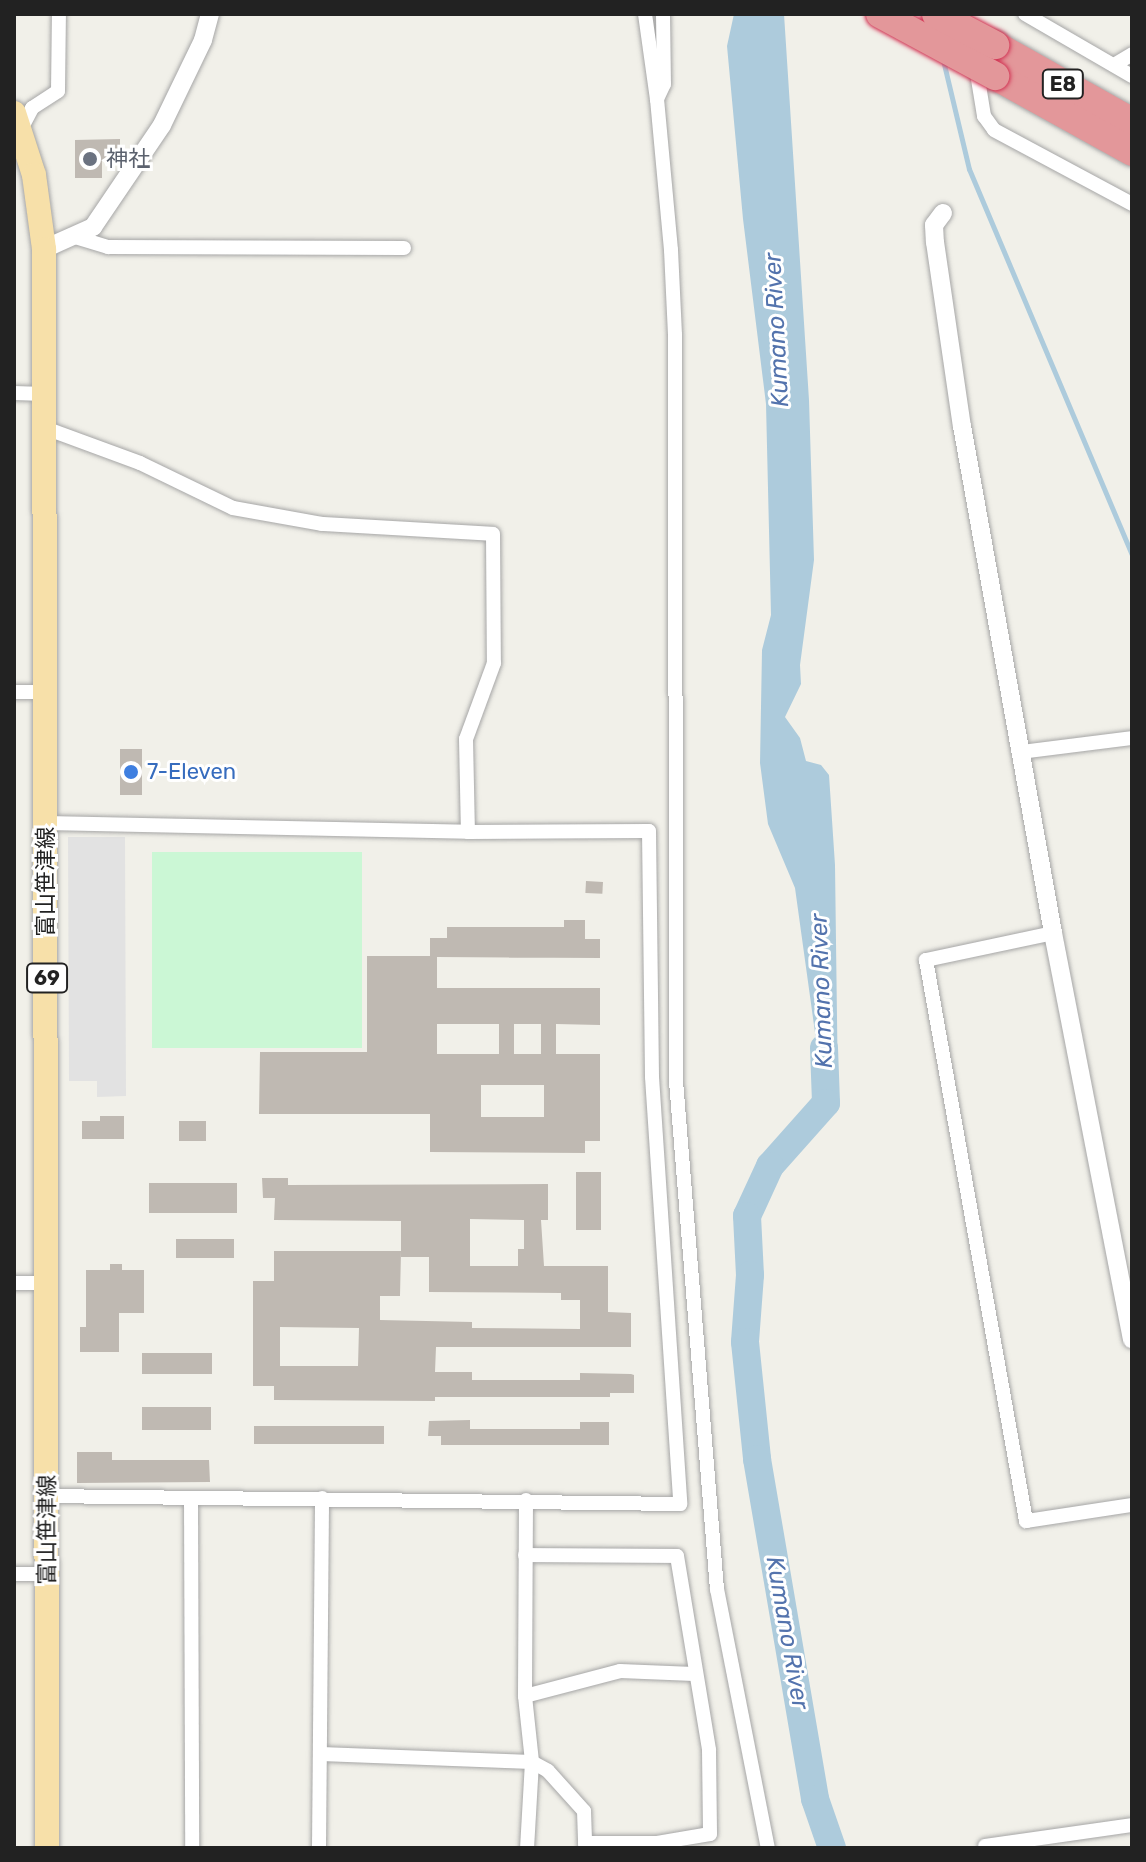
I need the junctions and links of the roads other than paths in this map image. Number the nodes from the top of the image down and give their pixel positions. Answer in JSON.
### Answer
{"nodes":[{"id":1,"x":59,"y":14,"type":"edge"},
{"id":2,"x":210,"y":14,"type":"edge"},
{"id":3,"x":645,"y":14,"type":"edge"},
{"id":4,"x":663,"y":14,"type":"edge"},
{"id":5,"x":880,"y":14,"type":"edge"},
{"id":6,"x":936,"y":14,"type":"edge"},
{"id":7,"x":968,"y":14,"type":"edge"},
{"id":8,"x":1025,"y":14,"type":"edge"},
{"id":9,"x":1132,"y":54,"type":"edge"},
{"id":10,"x":1114,"y":65,"type":"junction"},
{"id":11,"x":1132,"y":76,"type":"edge"},
{"id":12,"x":657,"y":99,"type":"junction"},
{"id":13,"x":1132,"y":122,"type":"edge"},
{"id":14,"x":17,"y":125,"type":"edge"},
{"id":15,"x":1132,"y":152,"type":"edge"},
{"id":16,"x":1132,"y":204,"type":"edge"},
{"id":17,"x":943,"y":213,"type":"dead end"},
{"id":18,"x":72,"y":236,"type":"junction"},
{"id":19,"x":404,"y":248,"type":"dead end"},
{"id":20,"x":44,"y":249,"type":"junction"},
{"id":21,"x":14,"y":393,"type":"edge"},
{"id":22,"x":44,"y":394,"type":"junction"},
{"id":23,"x":45,"y":428,"type":"junction"},
{"id":24,"x":14,"y":692,"type":"edge"},
{"id":25,"x":46,"y":692,"type":"junction"},
{"id":26,"x":1132,"y":738,"type":"edge"},
{"id":27,"x":1021,"y":752,"type":"junction"},
{"id":28,"x":46,"y":823,"type":"junction"},
{"id":29,"x":468,"y":832,"type":"junction"},
{"id":30,"x":1053,"y":933,"type":"junction"},
{"id":31,"x":14,"y":1283,"type":"edge"},
{"id":32,"x":47,"y":1283,"type":"junction"},
{"id":33,"x":1132,"y":1339,"type":"edge"},
{"id":34,"x":47,"y":1496,"type":"junction"},
{"id":35,"x":191,"y":1498,"type":"junction"},
{"id":36,"x":322,"y":1498,"type":"junction"},
{"id":37,"x":526,"y":1500,"type":"junction"},
{"id":38,"x":1132,"y":1505,"type":"edge"},
{"id":39,"x":525,"y":1555,"type":"junction"},
{"id":40,"x":14,"y":1574,"type":"edge"},
{"id":41,"x":47,"y":1574,"type":"junction"},
{"id":42,"x":694,"y":1674,"type":"junction"},
{"id":43,"x":525,"y":1696,"type":"junction"},
{"id":44,"x":321,"y":1754,"type":"junction"},
{"id":45,"x":532,"y":1762,"type":"junction"},
{"id":46,"x":1132,"y":1825,"type":"edge"},
{"id":47,"x":712,"y":1841,"type":"edge"},
{"id":48,"x":585,"y":1846,"type":"edge"},
{"id":49,"x":985,"y":1846,"type":"dead end"},
{"id":50,"x":47,"y":1848,"type":"edge"},
{"id":51,"x":192,"y":1848,"type":"edge"},
{"id":52,"x":319,"y":1848,"type":"edge"},
{"id":53,"x":527,"y":1848,"type":"edge"},
{"id":54,"x":768,"y":1848,"type":"edge"}],
"edges":[{"from":1,"to":14,"type":"street"},
{"from":2,"to":18,"type":"street"},
{"from":3,"to":12,"type":"street"},
{"from":4,"to":12,"type":"street"},
{"from":5,"to":15,"type":"highway","number":"E8","bridge":true},
{"from":6,"to":13,"type":"highway","number":"E8","bridge":true},
{"from":7,"to":16,"type":"street"},
{"from":8,"to":10,"type":"street"},
{"from":9,"to":10,"type":"street"},
{"from":10,"to":11,"type":"street"},
{"from":12,"to":54,"type":"street"},
{"from":14,"to":20,"type":"main road","name":"富山笹津線","number":"69"},
{"from":17,"to":27,"type":"street"},
{"from":18,"to":19,"type":"street"},
{"from":18,"to":20,"type":"street"},
{"from":20,"to":22,"type":"main road","name":"富山笹津線","number":"69"},
{"from":21,"to":22,"type":"street"},
{"from":22,"to":23,"type":"main road","name":"富山笹津線","number":"69"},
{"from":23,"to":25,"type":"main road","name":"富山笹津線","number":"69"},
{"from":23,"to":29,"type":"street"},
{"from":24,"to":25,"type":"street"},
{"from":25,"to":28,"type":"main road","name":"富山笹津線","number":"69"},
{"from":26,"to":27,"type":"street"},
{"from":27,"to":30,"type":"street"},
{"from":28,"to":29,"type":"street"},
{"from":28,"to":32,"type":"main road","name":"富山笹津線","number":"69"},
{"from":29,"to":37,"type":"street"},
{"from":30,"to":33,"type":"street"},
{"from":30,"to":38,"type":"street"},
{"from":31,"to":32,"type":"street"},
{"from":32,"to":34,"type":"main road","name":"富山笹津線","number":"69"},
{"from":34,"to":35,"type":"street"},
{"from":34,"to":41,"type":"main road","name":"富山笹津線","number":"69"},
{"from":35,"to":36,"type":"street"},
{"from":35,"to":51,"type":"street"},
{"from":36,"to":37,"type":"street"},
{"from":36,"to":44,"type":"street"},
{"from":37,"to":39,"type":"street"},
{"from":39,"to":42,"type":"street"},
{"from":39,"to":43,"type":"street"},
{"from":40,"to":41,"type":"street"},
{"from":41,"to":50,"type":"main road","name":"富山笹津線","number":"69"},
{"from":42,"to":43,"type":"street"},
{"from":42,"to":47,"type":"street"},
{"from":43,"to":45,"type":"street"},
{"from":44,"to":45,"type":"street"},
{"from":44,"to":52,"type":"street"},
{"from":45,"to":48,"type":"street"},
{"from":45,"to":53,"type":"street"},
{"from":46,"to":49,"type":"street"},
{"from":47,"to":48,"type":"street"}]}
